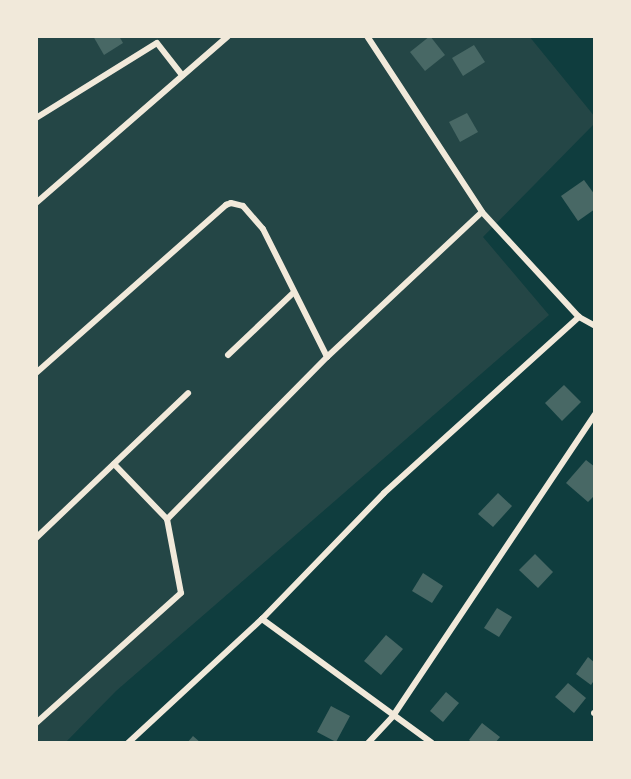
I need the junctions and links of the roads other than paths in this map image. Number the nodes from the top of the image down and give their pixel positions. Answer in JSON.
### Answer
{"nodes":[{"id":1,"x":228,"y":36,"type":"edge"},
{"id":2,"x":367,"y":36,"type":"edge"},
{"id":3,"x":182,"y":75,"type":"junction"},
{"id":4,"x":36,"y":118,"type":"edge"},
{"id":5,"x":36,"y":203,"type":"edge"},
{"id":6,"x":482,"y":212,"type":"junction"},
{"id":7,"x":293,"y":293,"type":"junction"},
{"id":8,"x":579,"y":317,"type":"junction"},
{"id":9,"x":595,"y":326,"type":"edge"},
{"id":10,"x":228,"y":355,"type":"dead end"},
{"id":11,"x":327,"y":357,"type":"junction"},
{"id":12,"x":36,"y":373,"type":"edge"},
{"id":13,"x":188,"y":393,"type":"dead end"},
{"id":14,"x":595,"y":414,"type":"edge"},
{"id":15,"x":114,"y":464,"type":"junction"},
{"id":16,"x":166,"y":519,"type":"junction"},
{"id":17,"x":36,"y":538,"type":"edge"},
{"id":18,"x":262,"y":620,"type":"junction"},
{"id":19,"x":393,"y":716,"type":"junction"},
{"id":20,"x":36,"y":723,"type":"edge"},
{"id":21,"x":128,"y":743,"type":"edge"},
{"id":22,"x":368,"y":743,"type":"edge"},
{"id":23,"x":432,"y":743,"type":"edge"}],
"edges":[{"from":1,"to":3,"type":"street"},
{"from":2,"to":6,"type":"street"},
{"from":3,"to":4,"type":"street"},
{"from":3,"to":5,"type":"street"},
{"from":6,"to":8,"type":"street"},
{"from":6,"to":11,"type":"street"},
{"from":7,"to":10,"type":"street"},
{"from":7,"to":11,"type":"street"},
{"from":7,"to":12,"type":"street"},
{"from":8,"to":9,"type":"street"},
{"from":8,"to":18,"type":"street"},
{"from":11,"to":16,"type":"street"},
{"from":13,"to":15,"type":"street"},
{"from":14,"to":19,"type":"street"},
{"from":15,"to":16,"type":"street"},
{"from":15,"to":17,"type":"street"},
{"from":16,"to":20,"type":"street"},
{"from":18,"to":19,"type":"street"},
{"from":18,"to":21,"type":"street"},
{"from":19,"to":22,"type":"street"},
{"from":19,"to":23,"type":"street"}]}
